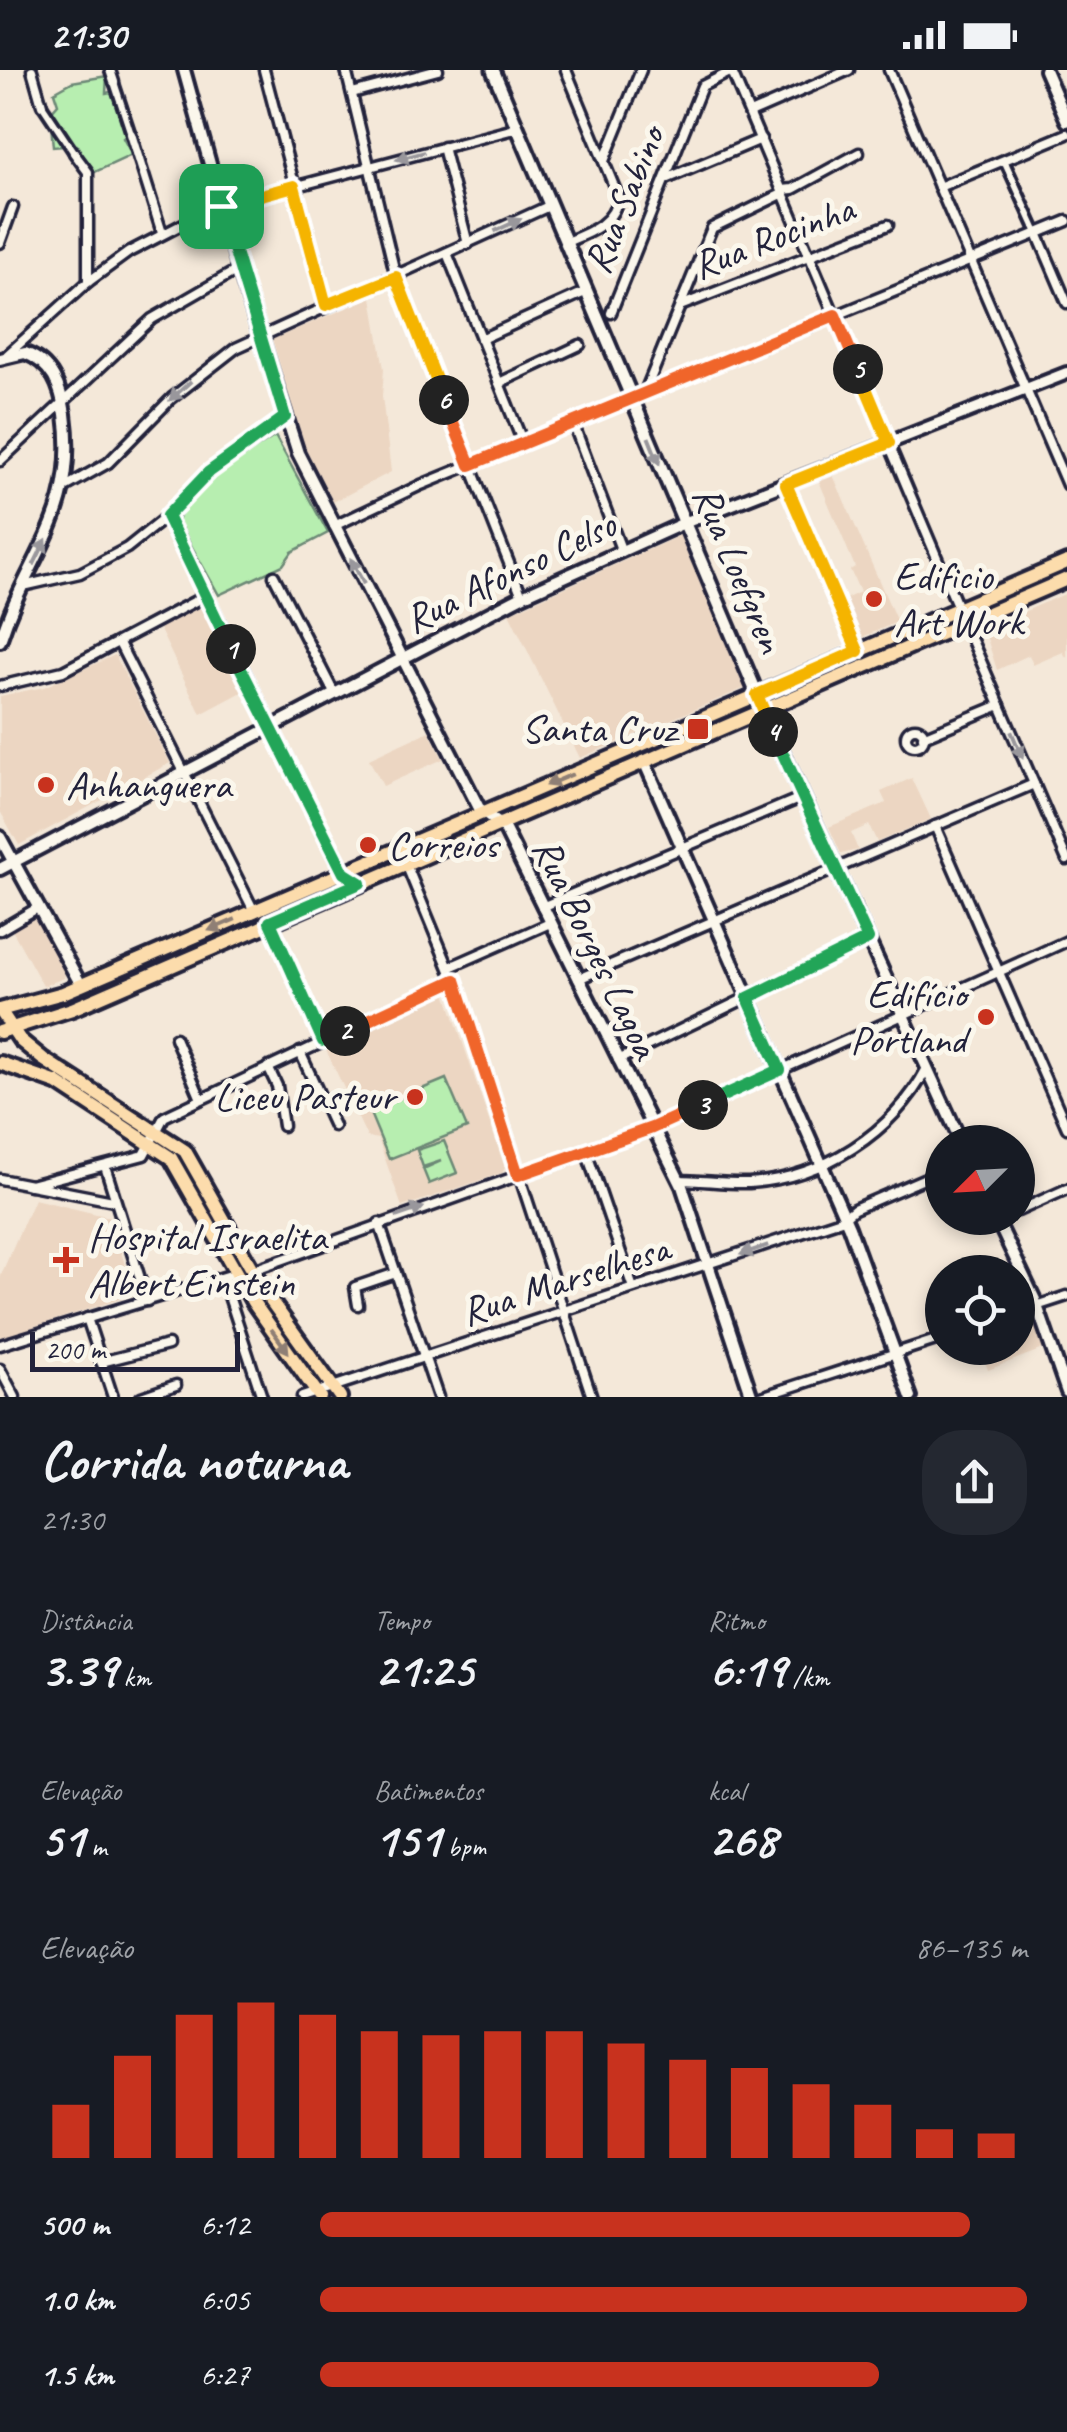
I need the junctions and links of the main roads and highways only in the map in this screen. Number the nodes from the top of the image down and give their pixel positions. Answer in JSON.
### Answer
{"nodes":[{"id":1,"x":493,"y":70,"type":"edge"},
{"id":2,"x":1067,"y":562,"type":"edge"},
{"id":3,"x":1067,"y":579,"type":"edge"},
{"id":4,"x":757,"y":695,"type":"junction"},
{"id":5,"x":763,"y":709,"type":"junction"},
{"id":6,"x":82,"y":985,"type":"junction"},
{"id":7,"x":72,"y":1008,"type":"junction"},
{"id":8,"x":0,"y":1010,"type":"edge"},
{"id":9,"x":42,"y":1021,"type":"junction"},
{"id":10,"x":16,"y":1028,"type":"junction"},
{"id":11,"x":0,"y":1032,"type":"edge"},
{"id":12,"x":38,"y":1054,"type":"junction"},
{"id":13,"x":0,"y":1063,"type":"edge"},
{"id":14,"x":336,"y":1392,"type":"edge"},
{"id":15,"x":319,"y":1394,"type":"edge"}],
"edges":[{"from":1,"to":4,"type":"main road","name":"Rua Loefgren","one_way":true},
{"from":2,"to":4,"type":"main road"},
{"from":3,"to":5,"type":"main road"},
{"from":4,"to":5,"type":"main road","name":"Rua Loefgren"},
{"from":4,"to":6,"type":"main road","one_way":true},
{"from":5,"to":7,"type":"main road"},
{"from":6,"to":7,"type":"main road"},
{"from":6,"to":8,"type":"main road"},
{"from":7,"to":9,"type":"main road"},
{"from":8,"to":10,"type":"main road"},
{"from":9,"to":10,"type":"main road"},
{"from":9,"to":12,"type":"main road"},
{"from":10,"to":11,"type":"main road"},
{"from":10,"to":12,"type":"main road"},
{"from":12,"to":14,"type":"main road"},
{"from":13,"to":15,"type":"main road","one_way":true}]}
